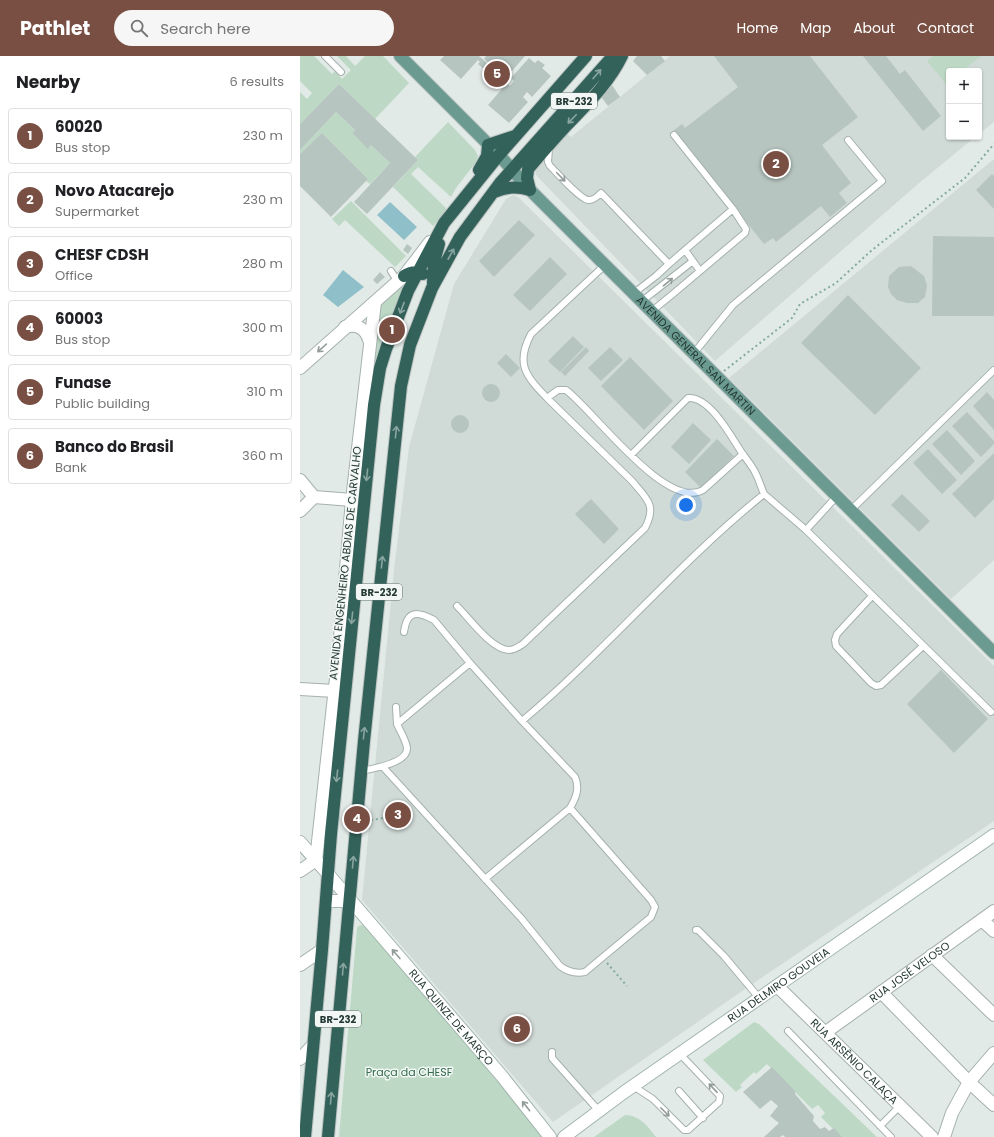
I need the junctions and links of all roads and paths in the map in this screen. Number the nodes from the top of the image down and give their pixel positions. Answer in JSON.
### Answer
{"nodes":[{"id":1,"x":325,"y":56,"type":"edge"},
{"id":2,"x":400,"y":56,"type":"edge"},
{"id":3,"x":586,"y":56,"type":"edge"},
{"id":4,"x":613,"y":56,"type":"edge"},
{"id":5,"x":622,"y":56,"type":"edge"},
{"id":6,"x":340,"y":72,"type":"dead end"},
{"id":7,"x":674,"y":135,"type":"dead end"},
{"id":8,"x":515,"y":136,"type":"junction"},
{"id":9,"x":848,"y":140,"type":"dead end"},
{"id":10,"x":550,"y":143,"type":"junction"},
{"id":11,"x":994,"y":144,"type":"edge"},
{"id":12,"x":488,"y":145,"type":"junction"},
{"id":13,"x":533,"y":145,"type":"junction"},
{"id":14,"x":499,"y":155,"type":"junction"},
{"id":15,"x":483,"y":164,"type":"junction"},
{"id":16,"x":512,"y":169,"type":"junction"},
{"id":17,"x":528,"y":169,"type":"junction"},
{"id":18,"x":479,"y":178,"type":"junction"},
{"id":19,"x":530,"y":190,"type":"junction"},
{"id":20,"x":493,"y":192,"type":"junction"},
{"id":21,"x":733,"y":209,"type":"junction"},
{"id":22,"x":453,"y":211,"type":"junction"},
{"id":23,"x":444,"y":223,"type":"junction"},
{"id":24,"x":685,"y":250,"type":"junction"},
{"id":25,"x":692,"y":261,"type":"junction"},
{"id":26,"x":669,"y":264,"type":"junction"},
{"id":27,"x":605,"y":265,"type":"junction"},
{"id":28,"x":391,"y":271,"type":"dead end"},
{"id":29,"x":700,"y":271,"type":"junction"},
{"id":30,"x":418,"y":272,"type":"junction"},
{"id":31,"x":401,"y":279,"type":"junction"},
{"id":32,"x":432,"y":288,"type":"junction"},
{"id":33,"x":638,"y":297,"type":"junction"},
{"id":34,"x":375,"y":302,"type":"junction"},
{"id":35,"x":652,"y":311,"type":"junction"},
{"id":36,"x":345,"y":327,"type":"junction"},
{"id":37,"x":370,"y":340,"type":"junction"},
{"id":38,"x":694,"y":353,"type":"junction"},
{"id":39,"x":300,"y":368,"type":"edge"},
{"id":40,"x":994,"y":370,"type":"edge"},
{"id":41,"x":717,"y":376,"type":"junction"},
{"id":42,"x":547,"y":398,"type":"junction"},
{"id":43,"x":743,"y":454,"type":"junction"},
{"id":44,"x":631,"y":455,"type":"junction"},
{"id":45,"x":300,"y":480,"type":"edge"},
{"id":46,"x":764,"y":494,"type":"junction"},
{"id":47,"x":837,"y":496,"type":"junction"},
{"id":48,"x":314,"y":497,"type":"junction"},
{"id":49,"x":352,"y":500,"type":"junction"},
{"id":50,"x":851,"y":510,"type":"junction"},
{"id":51,"x":300,"y":511,"type":"edge"},
{"id":52,"x":806,"y":530,"type":"junction"},
{"id":53,"x":872,"y":596,"type":"junction"},
{"id":54,"x":457,"y":606,"type":"dead end"},
{"id":55,"x":404,"y":632,"type":"dead end"},
{"id":56,"x":923,"y":646,"type":"junction"},
{"id":57,"x":994,"y":653,"type":"edge"},
{"id":58,"x":470,"y":663,"type":"junction"},
{"id":59,"x":300,"y":689,"type":"edge"},
{"id":60,"x":335,"y":691,"type":"junction"},
{"id":61,"x":396,"y":707,"type":"dead end"},
{"id":62,"x":991,"y":712,"type":"dead end"},
{"id":63,"x":522,"y":721,"type":"junction"},
{"id":64,"x":397,"y":724,"type":"junction"},
{"id":65,"x":383,"y":768,"type":"junction"},
{"id":66,"x":361,"y":771,"type":"junction"},
{"id":67,"x":570,"y":808,"type":"junction"},
{"id":68,"x":383,"y":818,"type":"dead end"},
{"id":69,"x":357,"y":823,"type":"junction"},
{"id":70,"x":994,"y":835,"type":"edge"},
{"id":71,"x":300,"y":842,"type":"edge"},
{"id":72,"x":316,"y":860,"type":"junction"},
{"id":73,"x":300,"y":871,"type":"edge"},
{"id":74,"x":328,"y":874,"type":"junction"},
{"id":75,"x":485,"y":879,"type":"junction"},
{"id":76,"x":326,"y":901,"type":"junction"},
{"id":77,"x":350,"y":901,"type":"junction"},
{"id":78,"x":994,"y":911,"type":"edge"},
{"id":79,"x":982,"y":920,"type":"junction"},
{"id":80,"x":696,"y":930,"type":"dead end"},
{"id":81,"x":994,"y":932,"type":"edge"},
{"id":82,"x":322,"y":950,"type":"junction"},
{"id":83,"x":932,"y":955,"type":"junction"},
{"id":84,"x":603,"y":958,"type":"junction"},
{"id":85,"x":300,"y":965,"type":"edge"},
{"id":86,"x":628,"y":986,"type":"dead end"},
{"id":87,"x":777,"y":986,"type":"junction"},
{"id":88,"x":881,"y":992,"type":"junction"},
{"id":89,"x":760,"y":999,"type":"junction"},
{"id":90,"x":994,"y":1015,"type":"edge"},
{"id":91,"x":788,"y":1031,"type":"dead end"},
{"id":92,"x":826,"y":1032,"type":"junction"},
{"id":93,"x":313,"y":1045,"type":"junction"},
{"id":94,"x":552,"y":1052,"type":"dead end"},
{"id":95,"x":994,"y":1053,"type":"edge"},
{"id":96,"x":680,"y":1054,"type":"junction"},
{"id":97,"x":300,"y":1059,"type":"edge"},
{"id":98,"x":969,"y":1082,"type":"junction"},
{"id":99,"x":633,"y":1086,"type":"junction"},
{"id":100,"x":679,"y":1091,"type":"dead end"},
{"id":101,"x":994,"y":1105,"type":"edge"},
{"id":102,"x":900,"y":1106,"type":"junction"},
{"id":103,"x":599,"y":1111,"type":"junction"},
{"id":104,"x":703,"y":1118,"type":"junction"},
{"id":105,"x":880,"y":1126,"type":"junction"},
{"id":106,"x":305,"y":1137,"type":"edge"},
{"id":107,"x":328,"y":1137,"type":"edge"},
{"id":108,"x":550,"y":1137,"type":"edge"},
{"id":109,"x":564,"y":1137,"type":"edge"},
{"id":110,"x":891,"y":1137,"type":"edge"},
{"id":111,"x":932,"y":1137,"type":"edge"},
{"id":112,"x":944,"y":1137,"type":"edge"}],
"edges":[{"from":1,"to":6,"type":"lane"},
{"from":2,"to":12,"type":"main road","name":"AVENIDA GENERAL SAN MARTIN"},
{"from":3,"to":8,"type":"highway","name":"AVENIDA ENGENHEIRO ABDIAS DE CARVALHO","number":"BR-232"},
{"from":13,"to":4,"type":"highway","number":"BR-232","one_way":true},
{"from":5,"to":10,"type":"highway","one_way":true},
{"from":7,"to":21,"type":"lane"},
{"from":8,"to":12,"type":"highway"},
{"from":8,"to":14,"type":"highway","name":"AVENIDA ENGENHEIRO ABDIAS DE CARVALHO","number":"BR-232"},
{"from":9,"to":38,"type":"lane"},
{"from":10,"to":17,"type":"highway"},
{"from":10,"to":26,"type":"lane","one_way":true},
{"from":11,"to":41,"type":"path"},
{"from":12,"to":14,"type":"main road","name":"AVENIDA GENERAL SAN MARTIN"},
{"from":12,"to":15,"type":"highway"},
{"from":13,"to":16,"type":"highway","number":"BR-232"},
{"from":13,"to":17,"type":"highway"},
{"from":14,"to":16,"type":"main road","name":"AVENIDA GENERAL SAN MARTIN"},
{"from":14,"to":18,"type":"highway","name":"AVENIDA ENGENHEIRO ABDIAS DE CARVALHO","number":"BR-232"},
{"from":15,"to":18,"type":"highway"},
{"from":15,"to":22,"type":"highway"},
{"from":16,"to":19,"type":"main road","name":"AVENIDA GENERAL SAN MARTIN"},
{"from":16,"to":20,"type":"highway","number":"BR-232"},
{"from":17,"to":19,"type":"highway"},
{"from":18,"to":22,"type":"highway","name":"AVENIDA ENGENHEIRO ABDIAS DE CARVALHO","number":"BR-232"},
{"from":19,"to":20,"type":"highway"},
{"from":19,"to":27,"type":"main road","name":"AVENIDA GENERAL SAN MARTIN"},
{"from":32,"to":20,"type":"highway","number":"BR-232","one_way":true},
{"from":21,"to":24,"type":"lane"},
{"from":21,"to":29,"type":"lane"},
{"from":22,"to":23,"type":"highway","name":"AVENIDA ENGENHEIRO ABDIAS DE CARVALHO","number":"BR-232"},
{"from":22,"to":32,"type":"highway"},
{"from":23,"to":30,"type":"highway","name":"AVENIDA ENGENHEIRO ABDIAS DE CARVALHO","number":"BR-232"},
{"from":23,"to":31,"type":"street"},
{"from":24,"to":25,"type":"lane"},
{"from":24,"to":26,"type":"lane"},
{"from":25,"to":29,"type":"lane"},
{"from":33,"to":25,"type":"lane","one_way":true},
{"from":26,"to":33,"type":"lane"},
{"from":27,"to":33,"type":"main road","name":"AVENIDA GENERAL SAN MARTIN"},
{"from":27,"to":42,"type":"lane"},
{"from":28,"to":31,"type":"lane"},
{"from":29,"to":35,"type":"lane"},
{"from":30,"to":31,"type":"highway"},
{"from":30,"to":32,"type":"highway"},
{"from":30,"to":74,"type":"highway","name":"AVENIDA ENGENHEIRO ABDIAS DE CARVALHO","number":"BR-232","one_way":true},
{"from":31,"to":34,"type":"street"},
{"from":66,"to":32,"type":"highway","number":"BR-232","one_way":true},
{"from":33,"to":35,"type":"main road","name":"AVENIDA GENERAL SAN MARTIN"},
{"from":34,"to":36,"type":"street"},
{"from":34,"to":37,"type":"street"},
{"from":35,"to":38,"type":"main road","name":"AVENIDA GENERAL SAN MARTIN"},
{"from":36,"to":37,"type":"street"},
{"from":36,"to":39,"type":"street","one_way":true},
{"from":37,"to":49,"type":"street"},
{"from":38,"to":41,"type":"main road","name":"AVENIDA GENERAL SAN MARTIN"},
{"from":40,"to":50,"type":"lane"},
{"from":41,"to":47,"type":"main road","name":"AVENIDA GENERAL SAN MARTIN"},
{"from":42,"to":44,"type":"lane"},
{"from":42,"to":54,"type":"lane"},
{"from":43,"to":44,"type":"lane"},
{"from":43,"to":44,"type":"lane"},
{"from":43,"to":46,"type":"lane"},
{"from":45,"to":48,"type":"street"},
{"from":46,"to":52,"type":"lane"},
{"from":46,"to":63,"type":"lane"},
{"from":47,"to":50,"type":"main road","name":"AVENIDA GENERAL SAN MARTIN"},
{"from":47,"to":52,"type":"lane"},
{"from":48,"to":49,"type":"street"},
{"from":48,"to":51,"type":"street"},
{"from":49,"to":60,"type":"street"},
{"from":50,"to":57,"type":"main road","name":"AVENIDA GENERAL SAN MARTIN"},
{"from":52,"to":53,"type":"lane"},
{"from":53,"to":56,"type":"lane"},
{"from":53,"to":56,"type":"lane"},
{"from":55,"to":58,"type":"lane"},
{"from":56,"to":62,"type":"lane"},
{"from":58,"to":63,"type":"lane"},
{"from":58,"to":64,"type":"lane"},
{"from":59,"to":60,"type":"street"},
{"from":60,"to":72,"type":"street"},
{"from":61,"to":64,"type":"lane"},
{"from":63,"to":67,"type":"lane"},
{"from":64,"to":65,"type":"lane"},
{"from":65,"to":66,"type":"lane"},
{"from":65,"to":75,"type":"lane"},
{"from":66,"to":69,"type":"highway","number":"BR-232"},
{"from":67,"to":75,"type":"lane"},
{"from":67,"to":84,"type":"lane"},
{"from":68,"to":69,"type":"path"},
{"from":77,"to":69,"type":"highway","number":"BR-232","one_way":true},
{"from":70,"to":87,"type":"street","name":"RUA DELMIRO GOUVEIA"},
{"from":71,"to":72,"type":"street","name":"RUA QUINZE DE MARÇO"},
{"from":72,"to":73,"type":"street"},
{"from":72,"to":74,"type":"street","name":"RUA QUINZE DE MARÇO"},
{"from":74,"to":76,"type":"highway","name":"AVENIDA ENGENHEIRO ABDIAS DE CARVALHO","number":"BR-232"},
{"from":74,"to":77,"type":"street","name":"RUA QUINZE DE MARÇO"},
{"from":75,"to":84,"type":"lane"},
{"from":76,"to":77,"type":"street"},
{"from":76,"to":82,"type":"highway","name":"AVENIDA ENGENHEIRO ABDIAS DE CARVALHO","number":"BR-232"},
{"from":107,"to":77,"type":"highway","number":"BR-232","one_way":true},
{"from":108,"to":77,"type":"street","name":"RUA QUINZE DE MARÇO","one_way":true},
{"from":78,"to":79,"type":"street","name":"RUA JOSÉ VELOSO"},
{"from":79,"to":81,"type":"street"},
{"from":79,"to":83,"type":"street","name":"RUA JOSÉ VELOSO"},
{"from":80,"to":89,"type":"lane"},
{"from":82,"to":85,"type":"street"},
{"from":82,"to":93,"type":"highway","name":"AVENIDA ENGENHEIRO ABDIAS DE CARVALHO","number":"BR-232"},
{"from":83,"to":88,"type":"street","name":"RUA JOSÉ VELOSO"},
{"from":83,"to":90,"type":"street"},
{"from":84,"to":86,"type":"path"},
{"from":87,"to":89,"type":"street","name":"RUA DELMIRO GOUVEIA"},
{"from":87,"to":92,"type":"street","name":"RUA ARSÊNIO CALAÇA"},
{"from":88,"to":92,"type":"street","name":"RUA JOSÉ VELOSO"},
{"from":88,"to":98,"type":"street"},
{"from":89,"to":96,"type":"street","name":"RUA DELMIRO GOUVEIA"},
{"from":91,"to":105,"type":"lane"},
{"from":92,"to":102,"type":"street","name":"RUA ARSÊNIO CALAÇA"},
{"from":93,"to":97,"type":"street"},
{"from":93,"to":106,"type":"highway","name":"AVENIDA ENGENHEIRO ABDIAS DE CARVALHO","number":"BR-232"},
{"from":94,"to":103,"type":"lane"},
{"from":95,"to":98,"type":"street"},
{"from":96,"to":99,"type":"street","name":"RUA DELMIRO GOUVEIA"},
{"from":104,"to":96,"type":"lane","one_way":true},
{"from":98,"to":101,"type":"street"},
{"from":98,"to":112,"type":"street"},
{"from":99,"to":103,"type":"street","name":"RUA DELMIRO GOUVEIA"},
{"from":99,"to":104,"type":"lane","one_way":true},
{"from":100,"to":104,"type":"lane"},
{"from":102,"to":105,"type":"lane"},
{"from":102,"to":111,"type":"street","name":"RUA ARSÊNIO CALAÇA"},
{"from":103,"to":109,"type":"street","name":"RUA DELMIRO GOUVEIA"},
{"from":105,"to":110,"type":"lane"}]}
